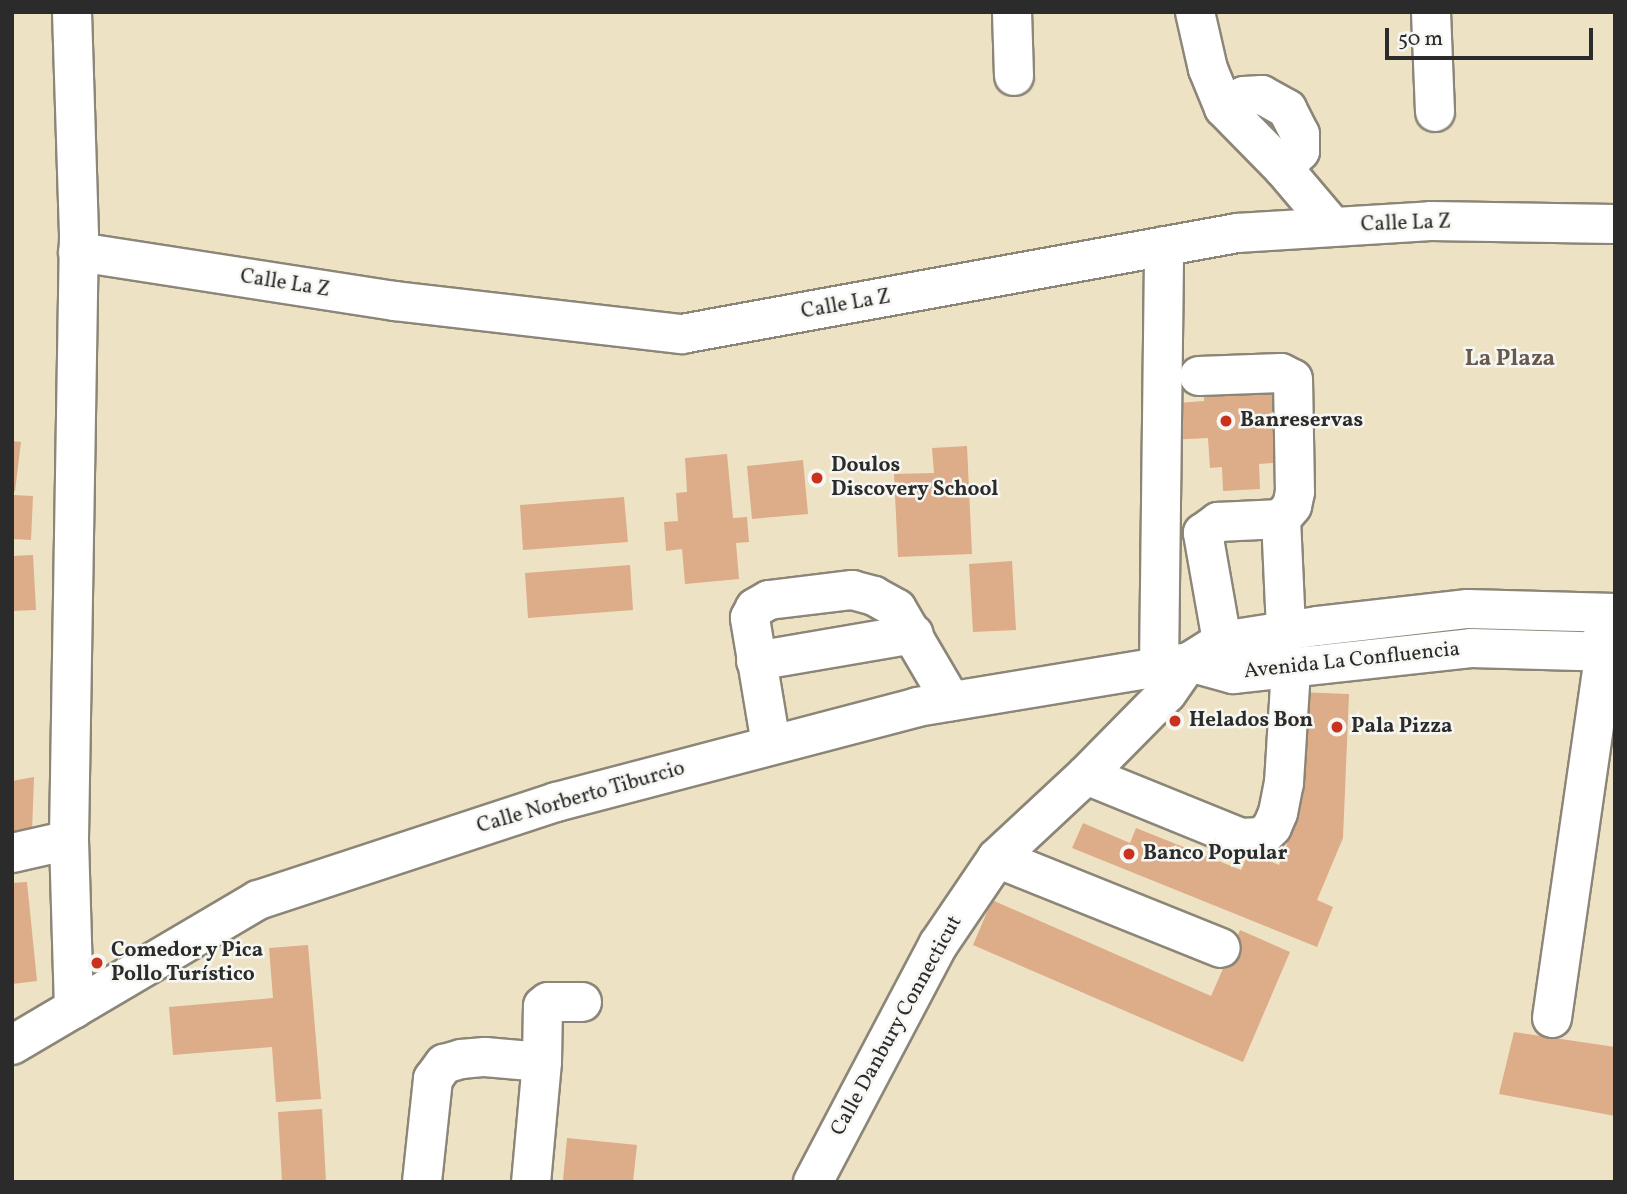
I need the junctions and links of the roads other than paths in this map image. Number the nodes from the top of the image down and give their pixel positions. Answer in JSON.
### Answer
{"nodes":[{"id":1,"x":72,"y":12,"type":"edge"},
{"id":2,"x":1012,"y":12,"type":"edge"},
{"id":3,"x":1195,"y":12,"type":"edge"},
{"id":4,"x":1431,"y":12,"type":"edge"},
{"id":5,"x":1014,"y":76,"type":"dead end"},
{"id":6,"x":1434,"y":112,"type":"dead end"},
{"id":7,"x":1615,"y":224,"type":"edge"},
{"id":8,"x":1333,"y":227,"type":"junction"},
{"id":9,"x":1164,"y":246,"type":"junction"},
{"id":10,"x":78,"y":252,"type":"junction"},
{"id":11,"x":1199,"y":376,"type":"dead end"},
{"id":12,"x":1281,"y":519,"type":"junction"},
{"id":13,"x":1286,"y":630,"type":"junction"},
{"id":14,"x":1609,"y":631,"type":"edge"},
{"id":15,"x":914,"y":634,"type":"junction"},
{"id":16,"x":1222,"y":641,"type":"junction"},
{"id":17,"x":756,"y":661,"type":"junction"},
{"id":18,"x":1174,"y":664,"type":"junction"},
{"id":19,"x":1292,"y":668,"type":"junction"},
{"id":20,"x":951,"y":701,"type":"junction"},
{"id":21,"x":771,"y":744,"type":"junction"},
{"id":22,"x":1086,"y":775,"type":"junction"},
{"id":23,"x":69,"y":840,"type":"junction"},
{"id":24,"x":12,"y":853,"type":"edge"},
{"id":25,"x":997,"y":858,"type":"junction"},
{"id":26,"x":1221,"y":948,"type":"dead end"},
{"id":27,"x":582,"y":1002,"type":"dead end"},
{"id":28,"x":74,"y":1009,"type":"junction"},
{"id":29,"x":1552,"y":1018,"type":"dead end"},
{"id":30,"x":12,"y":1045,"type":"edge"},
{"id":31,"x":542,"y":1062,"type":"junction"},
{"id":32,"x":820,"y":1179,"type":"edge"},
{"id":33,"x":422,"y":1182,"type":"edge"},
{"id":34,"x":531,"y":1182,"type":"edge"}],
"edges":[{"from":1,"to":10,"type":"street"},
{"from":2,"to":5,"type":"street"},
{"from":3,"to":8,"type":"street"},
{"from":4,"to":6,"type":"street"},
{"from":7,"to":8,"type":"street","name":"Calle La Z"},
{"from":8,"to":9,"type":"street","name":"Calle La Z"},
{"from":9,"to":10,"type":"street","name":"Calle La Z"},
{"from":9,"to":18,"type":"street"},
{"from":10,"to":23,"type":"street"},
{"from":11,"to":12,"type":"street"},
{"from":12,"to":13,"type":"street"},
{"from":12,"to":16,"type":"street"},
{"from":13,"to":14,"type":"street","name":"Avenida La Confluencia"},
{"from":13,"to":16,"type":"street","name":"Avenida La Confluencia"},
{"from":14,"to":19,"type":"street","name":"Avenida La Confluencia"},
{"from":14,"to":29,"type":"street"},
{"from":15,"to":17,"type":"street"},
{"from":15,"to":17,"type":"street"},
{"from":15,"to":20,"type":"street"},
{"from":16,"to":18,"type":"street","name":"Avenida La Confluencia"},
{"from":17,"to":21,"type":"street"},
{"from":18,"to":19,"type":"street","name":"Avenida La Confluencia"},
{"from":18,"to":20,"type":"street","name":"Calle Norberto Tiburcio"},
{"from":18,"to":22,"type":"street","name":"Calle Danbury Connecticut"},
{"from":19,"to":22,"type":"street"},
{"from":20,"to":21,"type":"street","name":"Calle Norberto Tiburcio"},
{"from":21,"to":28,"type":"street","name":"Calle Norberto Tiburcio"},
{"from":22,"to":25,"type":"street","name":"Calle Danbury Connecticut"},
{"from":23,"to":24,"type":"street"},
{"from":23,"to":28,"type":"street"},
{"from":25,"to":26,"type":"street"},
{"from":25,"to":32,"type":"street","name":"Calle Danbury Connecticut"},
{"from":27,"to":31,"type":"street"},
{"from":28,"to":30,"type":"street","name":"Calle Norberto Tiburcio"},
{"from":31,"to":33,"type":"street"},
{"from":31,"to":34,"type":"street"}]}
